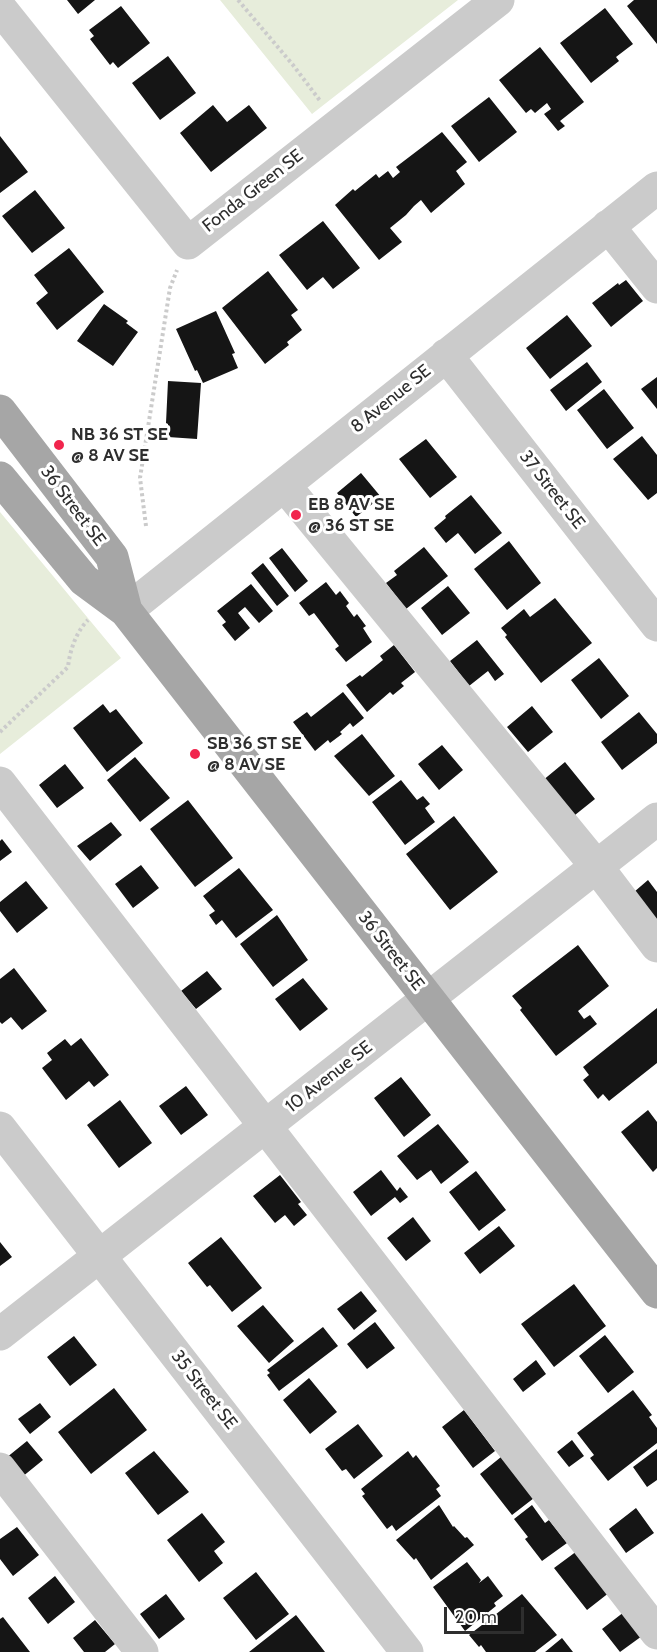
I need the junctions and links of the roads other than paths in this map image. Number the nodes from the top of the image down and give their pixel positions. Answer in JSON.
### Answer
{"nodes":[{"id":1,"x":498,"y":0,"type":"edge"},
{"id":2,"x":0,"y":8,"type":"edge"},
{"id":3,"x":657,"y":188,"type":"edge"},
{"id":4,"x":608,"y":226,"type":"junction"},
{"id":5,"x":657,"y":287,"type":"edge"},
{"id":6,"x":446,"y":354,"type":"junction"},
{"id":7,"x":0,"y":411,"type":"edge"},
{"id":8,"x":0,"y":478,"type":"edge"},
{"id":9,"x":285,"y":486,"type":"junction"},
{"id":10,"x":126,"y":611,"type":"junction"},
{"id":11,"x":657,"y":625,"type":"edge"},
{"id":12,"x":0,"y":783,"type":"edge"},
{"id":13,"x":657,"y":819,"type":"edge"},
{"id":14,"x":597,"y":867,"type":"junction"},
{"id":15,"x":657,"y":946,"type":"edge"},
{"id":16,"x":428,"y":998,"type":"junction"},
{"id":17,"x":266,"y":1126,"type":"junction"},
{"id":18,"x":0,"y":1128,"type":"edge"},
{"id":19,"x":100,"y":1256,"type":"junction"},
{"id":20,"x":657,"y":1292,"type":"edge"},
{"id":21,"x":0,"y":1334,"type":"edge"},
{"id":22,"x":0,"y":1469,"type":"edge"},
{"id":23,"x":657,"y":1633,"type":"edge"},
{"id":24,"x":142,"y":1652,"type":"edge"},
{"id":25,"x":407,"y":1652,"type":"edge"}],
"edges":[{"from":1,"to":2,"type":"street","name":"Fonda Green SE"},
{"from":3,"to":4,"type":"street","name":"8 Avenue SE"},
{"from":4,"to":5,"type":"street"},
{"from":4,"to":6,"type":"street","name":"8 Avenue SE"},
{"from":6,"to":9,"type":"street","name":"8 Avenue SE"},
{"from":6,"to":11,"type":"street","name":"37 Street SE"},
{"from":7,"to":10,"type":"main road","name":"36 Street SE"},
{"from":8,"to":10,"type":"main road","name":"36 Street SE"},
{"from":9,"to":10,"type":"street","name":"8 Avenue SE"},
{"from":9,"to":14,"type":"street"},
{"from":10,"to":16,"type":"main road","name":"36 Street SE"},
{"from":12,"to":17,"type":"street"},
{"from":13,"to":14,"type":"street","name":"10 Avenue SE"},
{"from":14,"to":15,"type":"street"},
{"from":14,"to":16,"type":"street","name":"10 Avenue SE"},
{"from":16,"to":17,"type":"street","name":"10 Avenue SE"},
{"from":16,"to":20,"type":"main road","name":"36 Street SE"},
{"from":17,"to":19,"type":"street","name":"10 Avenue SE"},
{"from":17,"to":23,"type":"street"},
{"from":18,"to":19,"type":"street","name":"35 Street SE"},
{"from":19,"to":21,"type":"street","name":"10 Avenue SE"},
{"from":19,"to":25,"type":"street","name":"35 Street SE"},
{"from":22,"to":24,"type":"street"}]}
